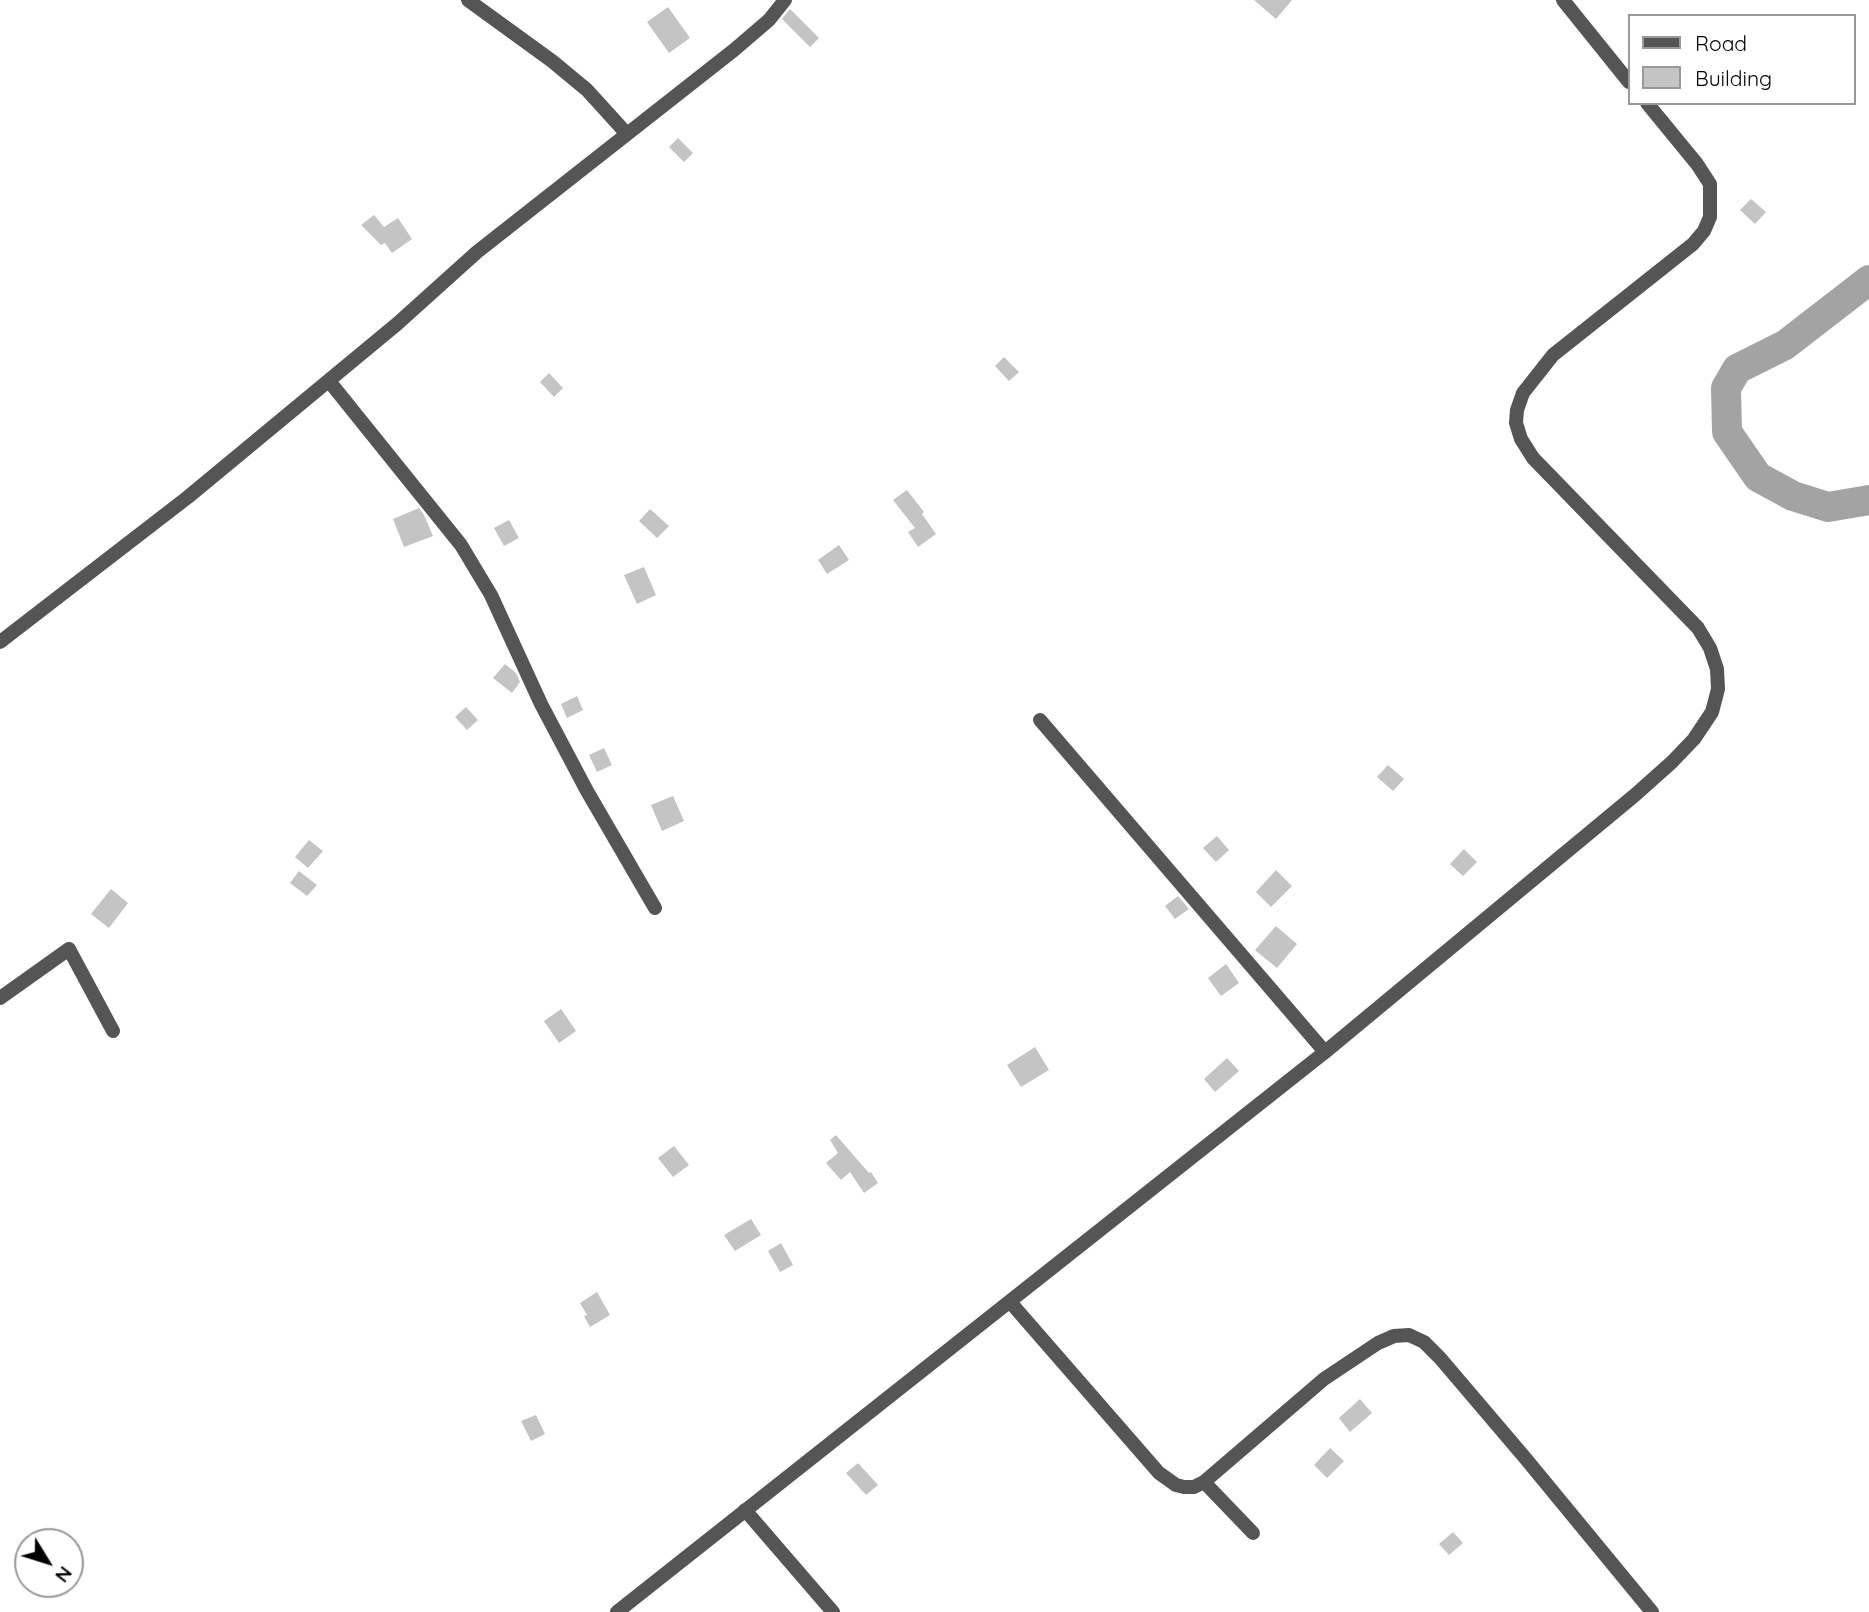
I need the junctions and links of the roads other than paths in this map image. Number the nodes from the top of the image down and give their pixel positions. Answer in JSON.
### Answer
{"nodes":[{"id":1,"x":468,"y":0,"type":"edge"},
{"id":2,"x":785,"y":0,"type":"edge"},
{"id":3,"x":1563,"y":0,"type":"edge"},
{"id":4,"x":1628,"y":81,"type":"edge"},
{"id":5,"x":1649,"y":105,"type":"edge"},
{"id":6,"x":627,"y":134,"type":"junction"},
{"id":7,"x":329,"y":381,"type":"junction"},
{"id":8,"x":0,"y":642,"type":"edge"},
{"id":9,"x":1040,"y":720,"type":"dead end"},
{"id":10,"x":655,"y":908,"type":"dead end"},
{"id":11,"x":0,"y":998,"type":"edge"},
{"id":12,"x":113,"y":1031,"type":"dead end"},
{"id":13,"x":1325,"y":1052,"type":"junction"},
{"id":14,"x":1010,"y":1303,"type":"junction"},
{"id":15,"x":1204,"y":1482,"type":"junction"},
{"id":16,"x":745,"y":1510,"type":"junction"},
{"id":17,"x":1253,"y":1533,"type":"dead end"},
{"id":18,"x":617,"y":1612,"type":"edge"},
{"id":19,"x":833,"y":1612,"type":"edge"},
{"id":20,"x":1652,"y":1612,"type":"edge"}],
"edges":[{"from":1,"to":6,"type":"street"},
{"from":2,"to":6,"type":"street"},
{"from":3,"to":4,"type":"street"},
{"from":5,"to":13,"type":"street"},
{"from":6,"to":7,"type":"street"},
{"from":7,"to":8,"type":"street"},
{"from":7,"to":10,"type":"street"},
{"from":9,"to":13,"type":"street"},
{"from":11,"to":12,"type":"street"},
{"from":13,"to":14,"type":"street"},
{"from":14,"to":15,"type":"street"},
{"from":14,"to":16,"type":"street"},
{"from":15,"to":17,"type":"street"},
{"from":15,"to":20,"type":"street"},
{"from":16,"to":18,"type":"street"},
{"from":16,"to":19,"type":"street"}]}
